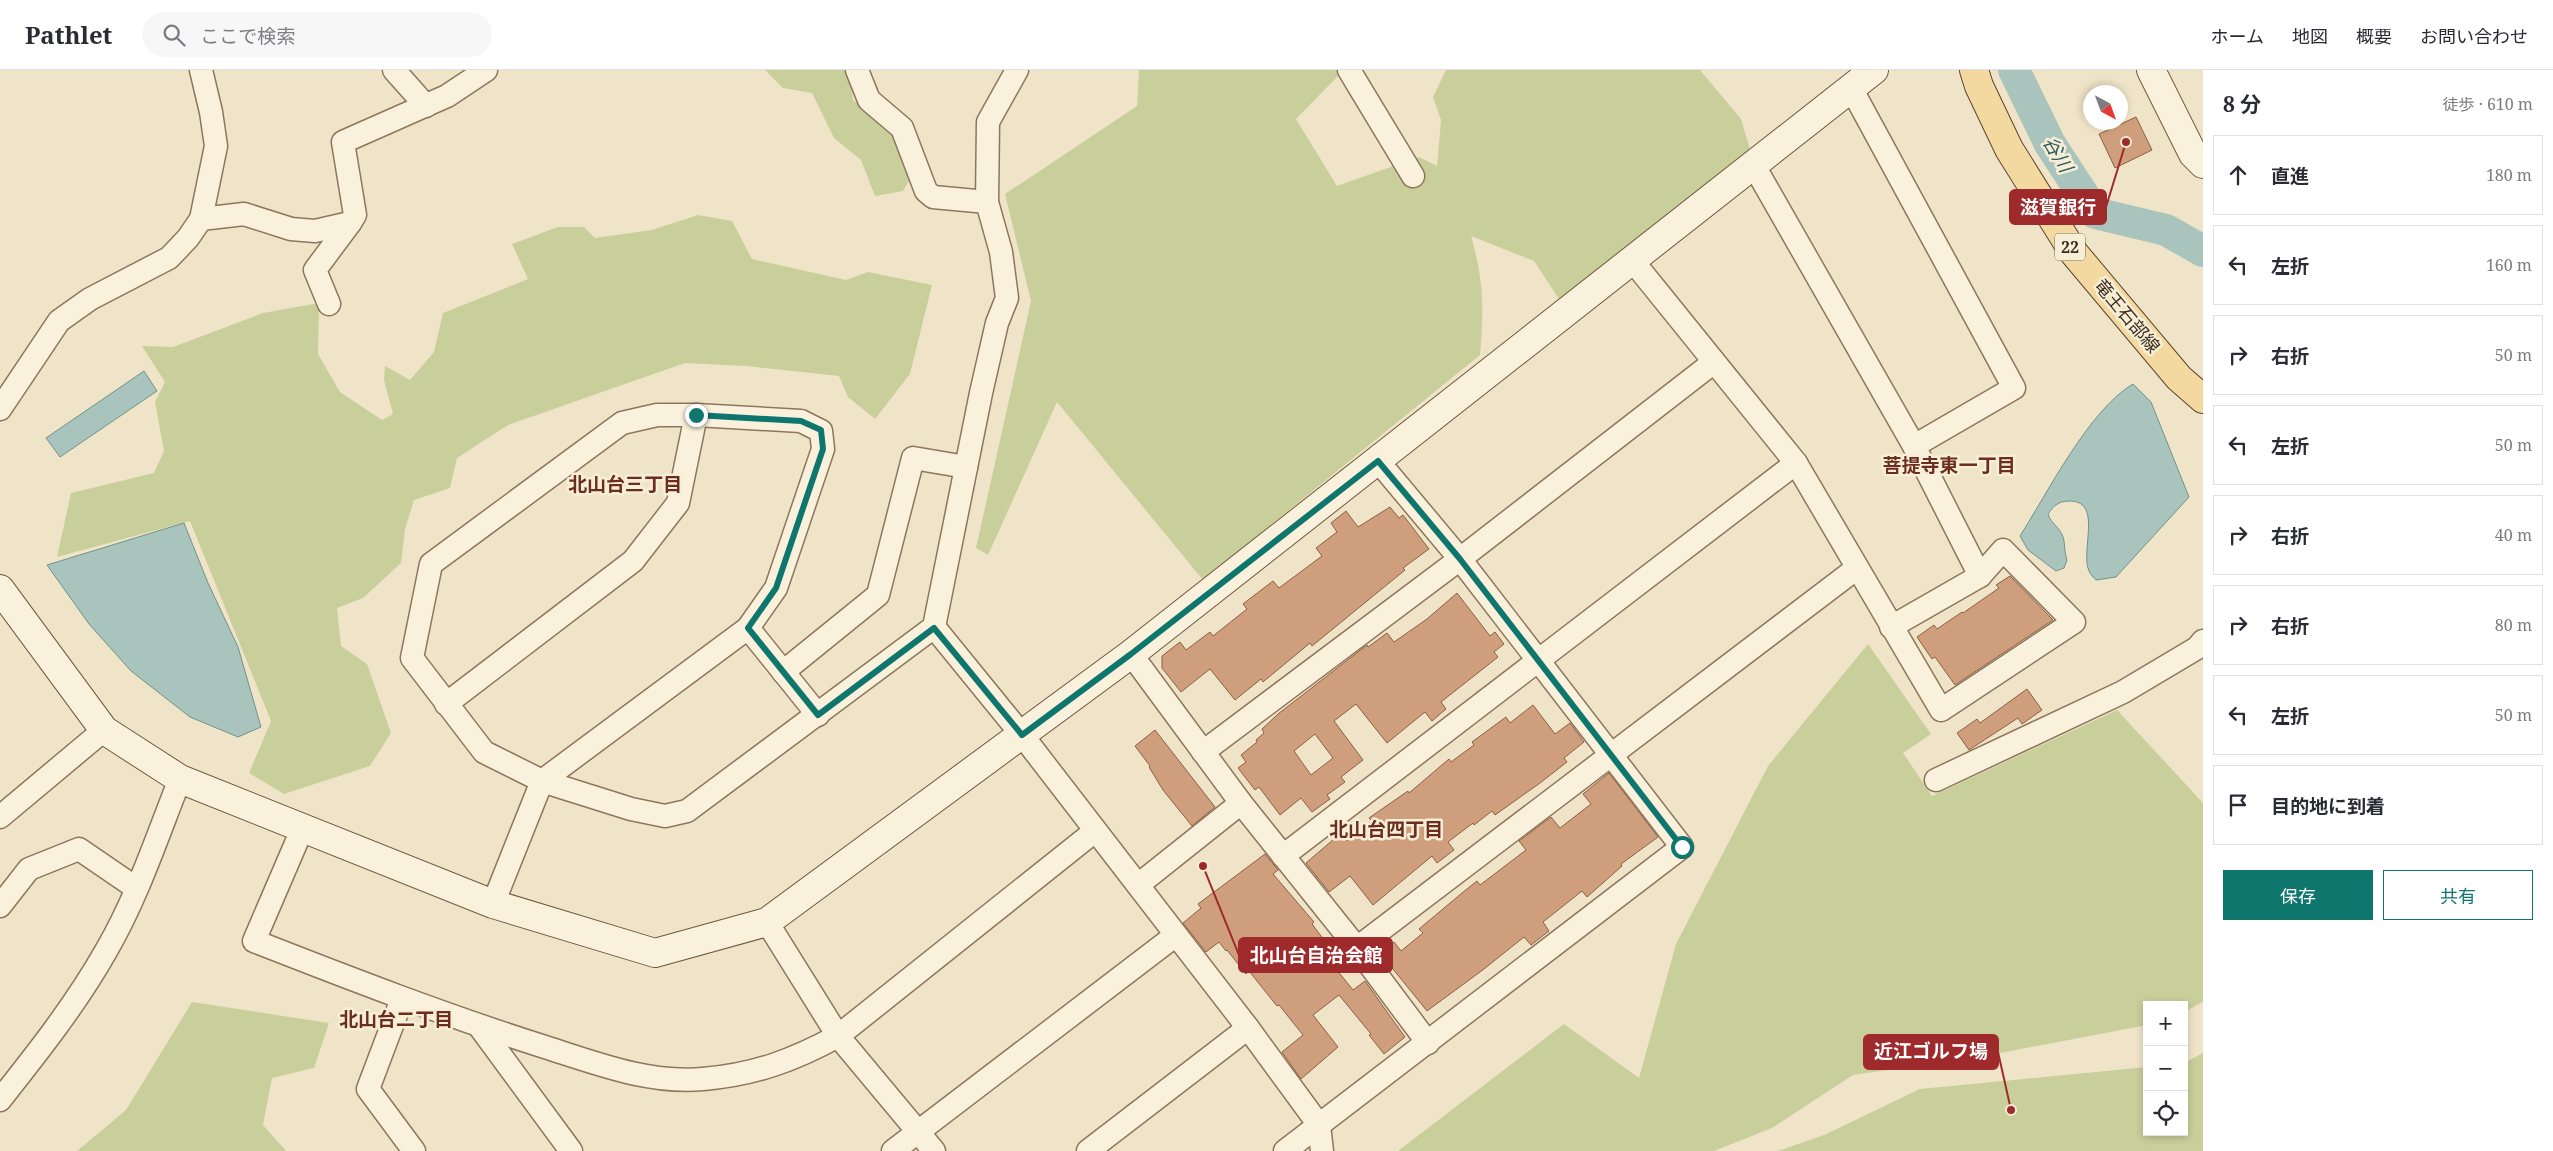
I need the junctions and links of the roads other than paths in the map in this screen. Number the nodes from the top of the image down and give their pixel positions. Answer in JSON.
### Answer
{"nodes":[{"id":1,"x":201,"y":70,"type":"edge"},
{"id":2,"x":394,"y":70,"type":"edge"},
{"id":3,"x":486,"y":70,"type":"edge"},
{"id":4,"x":857,"y":70,"type":"edge"},
{"id":5,"x":1017,"y":70,"type":"edge"},
{"id":6,"x":1349,"y":70,"type":"edge"},
{"id":7,"x":1874,"y":70,"type":"edge"},
{"id":8,"x":1974,"y":70,"type":"edge"},
{"id":9,"x":2151,"y":70,"type":"edge"},
{"id":10,"x":1851,"y":88,"type":"junction"},
{"id":11,"x":426,"y":106,"type":"junction"},
{"id":12,"x":1753,"y":164,"type":"junction"},
{"id":13,"x":2203,"y":164,"type":"edge"},
{"id":14,"x":1413,"y":176,"type":"dead end"},
{"id":15,"x":987,"y":202,"type":"junction"},
{"id":16,"x":201,"y":219,"type":"junction"},
{"id":17,"x":350,"y":223,"type":"junction"},
{"id":18,"x":1632,"y":260,"type":"junction"},
{"id":19,"x":329,"y":304,"type":"dead end"},
{"id":20,"x":1714,"y":362,"type":"junction"},
{"id":21,"x":2203,"y":399,"type":"edge"},
{"id":22,"x":0,"y":410,"type":"edge"},
{"id":23,"x":696,"y":415,"type":"junction"},
{"id":24,"x":1914,"y":446,"type":"junction"},
{"id":25,"x":1378,"y":461,"type":"junction"},
{"id":26,"x":1796,"y":463,"type":"junction"},
{"id":27,"x":966,"y":467,"type":"junction"},
{"id":28,"x":1460,"y":559,"type":"junction"},
{"id":29,"x":1857,"y":568,"type":"junction"},
{"id":30,"x":1980,"y":576,"type":"junction"},
{"id":31,"x":0,"y":589,"type":"edge"},
{"id":32,"x":1891,"y":627,"type":"junction"},
{"id":33,"x":748,"y":628,"type":"junction"},
{"id":34,"x":934,"y":628,"type":"junction"},
{"id":35,"x":2203,"y":641,"type":"edge"},
{"id":36,"x":1131,"y":654,"type":"junction"},
{"id":37,"x":1539,"y":661,"type":"junction"},
{"id":38,"x":783,"y":672,"type":"junction"},
{"id":39,"x":446,"y":704,"type":"junction"},
{"id":40,"x":818,"y":715,"type":"junction"},
{"id":41,"x":104,"y":730,"type":"junction"},
{"id":42,"x":1022,"y":735,"type":"junction"},
{"id":43,"x":1203,"y":752,"type":"junction"},
{"id":44,"x":1612,"y":754,"type":"junction"},
{"id":45,"x":180,"y":779,"type":"junction"},
{"id":46,"x":1936,"y":780,"type":"dead end"},
{"id":47,"x":542,"y":781,"type":"junction"},
{"id":48,"x":1241,"y":803,"type":"junction"},
{"id":49,"x":0,"y":817,"type":"edge"},
{"id":50,"x":303,"y":827,"type":"junction"},
{"id":51,"x":1095,"y":831,"type":"junction"},
{"id":52,"x":1282,"y":856,"type":"junction"},
{"id":53,"x":1138,"y":886,"type":"junction"},
{"id":54,"x":136,"y":888,"type":"junction"},
{"id":55,"x":493,"y":904,"type":"junction"},
{"id":56,"x":0,"y":906,"type":"edge"},
{"id":57,"x":767,"y":922,"type":"junction"},
{"id":58,"x":1176,"y":935,"type":"junction"},
{"id":59,"x":1357,"y":948,"type":"junction"},
{"id":60,"x":402,"y":999,"type":"junction"},
{"id":61,"x":479,"y":1026,"type":"junction"},
{"id":62,"x":1248,"y":1028,"type":"junction"},
{"id":63,"x":838,"y":1036,"type":"junction"},
{"id":64,"x":1428,"y":1043,"type":"junction"},
{"id":65,"x":0,"y":1100,"type":"edge"},
{"id":66,"x":1319,"y":1125,"type":"junction"},
{"id":67,"x":920,"y":1131,"type":"junction"},
{"id":68,"x":414,"y":1151,"type":"edge"},
{"id":69,"x":570,"y":1151,"type":"edge"},
{"id":70,"x":893,"y":1151,"type":"edge"},
{"id":71,"x":934,"y":1151,"type":"edge"},
{"id":72,"x":1088,"y":1151,"type":"edge"},
{"id":73,"x":1285,"y":1151,"type":"edge"},
{"id":74,"x":1322,"y":1151,"type":"edge"}],
"edges":[{"from":1,"to":16,"type":"street"},
{"from":2,"to":11,"type":"street"},
{"from":3,"to":11,"type":"street"},
{"from":4,"to":15,"type":"street"},
{"from":5,"to":15,"type":"street"},
{"from":6,"to":14,"type":"street"},
{"from":7,"to":10,"type":"street"},
{"from":8,"to":21,"type":"main road","name":"竜王石部線","number":"22"},
{"from":9,"to":13,"type":"street"},
{"from":10,"to":12,"type":"street"},
{"from":10,"to":24,"type":"street"},
{"from":11,"to":17,"type":"street"},
{"from":12,"to":18,"type":"street"},
{"from":12,"to":24,"type":"street"},
{"from":15,"to":27,"type":"street"},
{"from":16,"to":17,"type":"street"},
{"from":16,"to":22,"type":"street"},
{"from":17,"to":19,"type":"street"},
{"from":18,"to":20,"type":"street"},
{"from":18,"to":25,"type":"street"},
{"from":20,"to":26,"type":"street"},
{"from":20,"to":28,"type":"street"},
{"from":23,"to":33,"type":"street"},
{"from":23,"to":39,"type":"street"},
{"from":23,"to":39,"type":"street"},
{"from":24,"to":30,"type":"street"},
{"from":25,"to":28,"type":"street"},
{"from":25,"to":36,"type":"street"},
{"from":26,"to":29,"type":"street"},
{"from":26,"to":37,"type":"street"},
{"from":27,"to":34,"type":"street"},
{"from":27,"to":38,"type":"street"},
{"from":28,"to":37,"type":"street"},
{"from":28,"to":43,"type":"street"},
{"from":29,"to":32,"type":"street"},
{"from":29,"to":44,"type":"street"},
{"from":30,"to":32,"type":"street"},
{"from":30,"to":32,"type":"street"},
{"from":31,"to":41,"type":"street"},
{"from":33,"to":38,"type":"street"},
{"from":33,"to":47,"type":"street"},
{"from":34,"to":40,"type":"street"},
{"from":34,"to":42,"type":"street"},
{"from":35,"to":46,"type":"street"},
{"from":36,"to":42,"type":"street"},
{"from":36,"to":43,"type":"street"},
{"from":37,"to":44,"type":"street"},
{"from":37,"to":52,"type":"street"},
{"from":38,"to":40,"type":"street"},
{"from":39,"to":47,"type":"street"},
{"from":40,"to":47,"type":"street"},
{"from":41,"to":45,"type":"street"},
{"from":41,"to":49,"type":"street"},
{"from":42,"to":51,"type":"street"},
{"from":42,"to":57,"type":"street"},
{"from":43,"to":48,"type":"street"},
{"from":44,"to":59,"type":"street"},
{"from":44,"to":64,"type":"street"},
{"from":45,"to":50,"type":"street"},
{"from":45,"to":54,"type":"street"},
{"from":47,"to":55,"type":"street"},
{"from":48,"to":52,"type":"street"},
{"from":48,"to":53,"type":"street"},
{"from":50,"to":55,"type":"street"},
{"from":50,"to":60,"type":"street"},
{"from":51,"to":53,"type":"street"},
{"from":51,"to":63,"type":"street"},
{"from":52,"to":59,"type":"street"},
{"from":53,"to":58,"type":"street"},
{"from":54,"to":56,"type":"street"},
{"from":54,"to":65,"type":"street"},
{"from":55,"to":57,"type":"street"},
{"from":57,"to":63,"type":"street"},
{"from":58,"to":62,"type":"street"},
{"from":58,"to":67,"type":"street"},
{"from":59,"to":64,"type":"street"},
{"from":60,"to":61,"type":"street"},
{"from":60,"to":68,"type":"street"},
{"from":61,"to":63,"type":"street"},
{"from":61,"to":69,"type":"street"},
{"from":62,"to":66,"type":"street"},
{"from":62,"to":72,"type":"street"},
{"from":63,"to":67,"type":"street"},
{"from":64,"to":66,"type":"street"},
{"from":66,"to":73,"type":"street"},
{"from":66,"to":74,"type":"street"},
{"from":67,"to":70,"type":"street"},
{"from":67,"to":71,"type":"street"}]}
